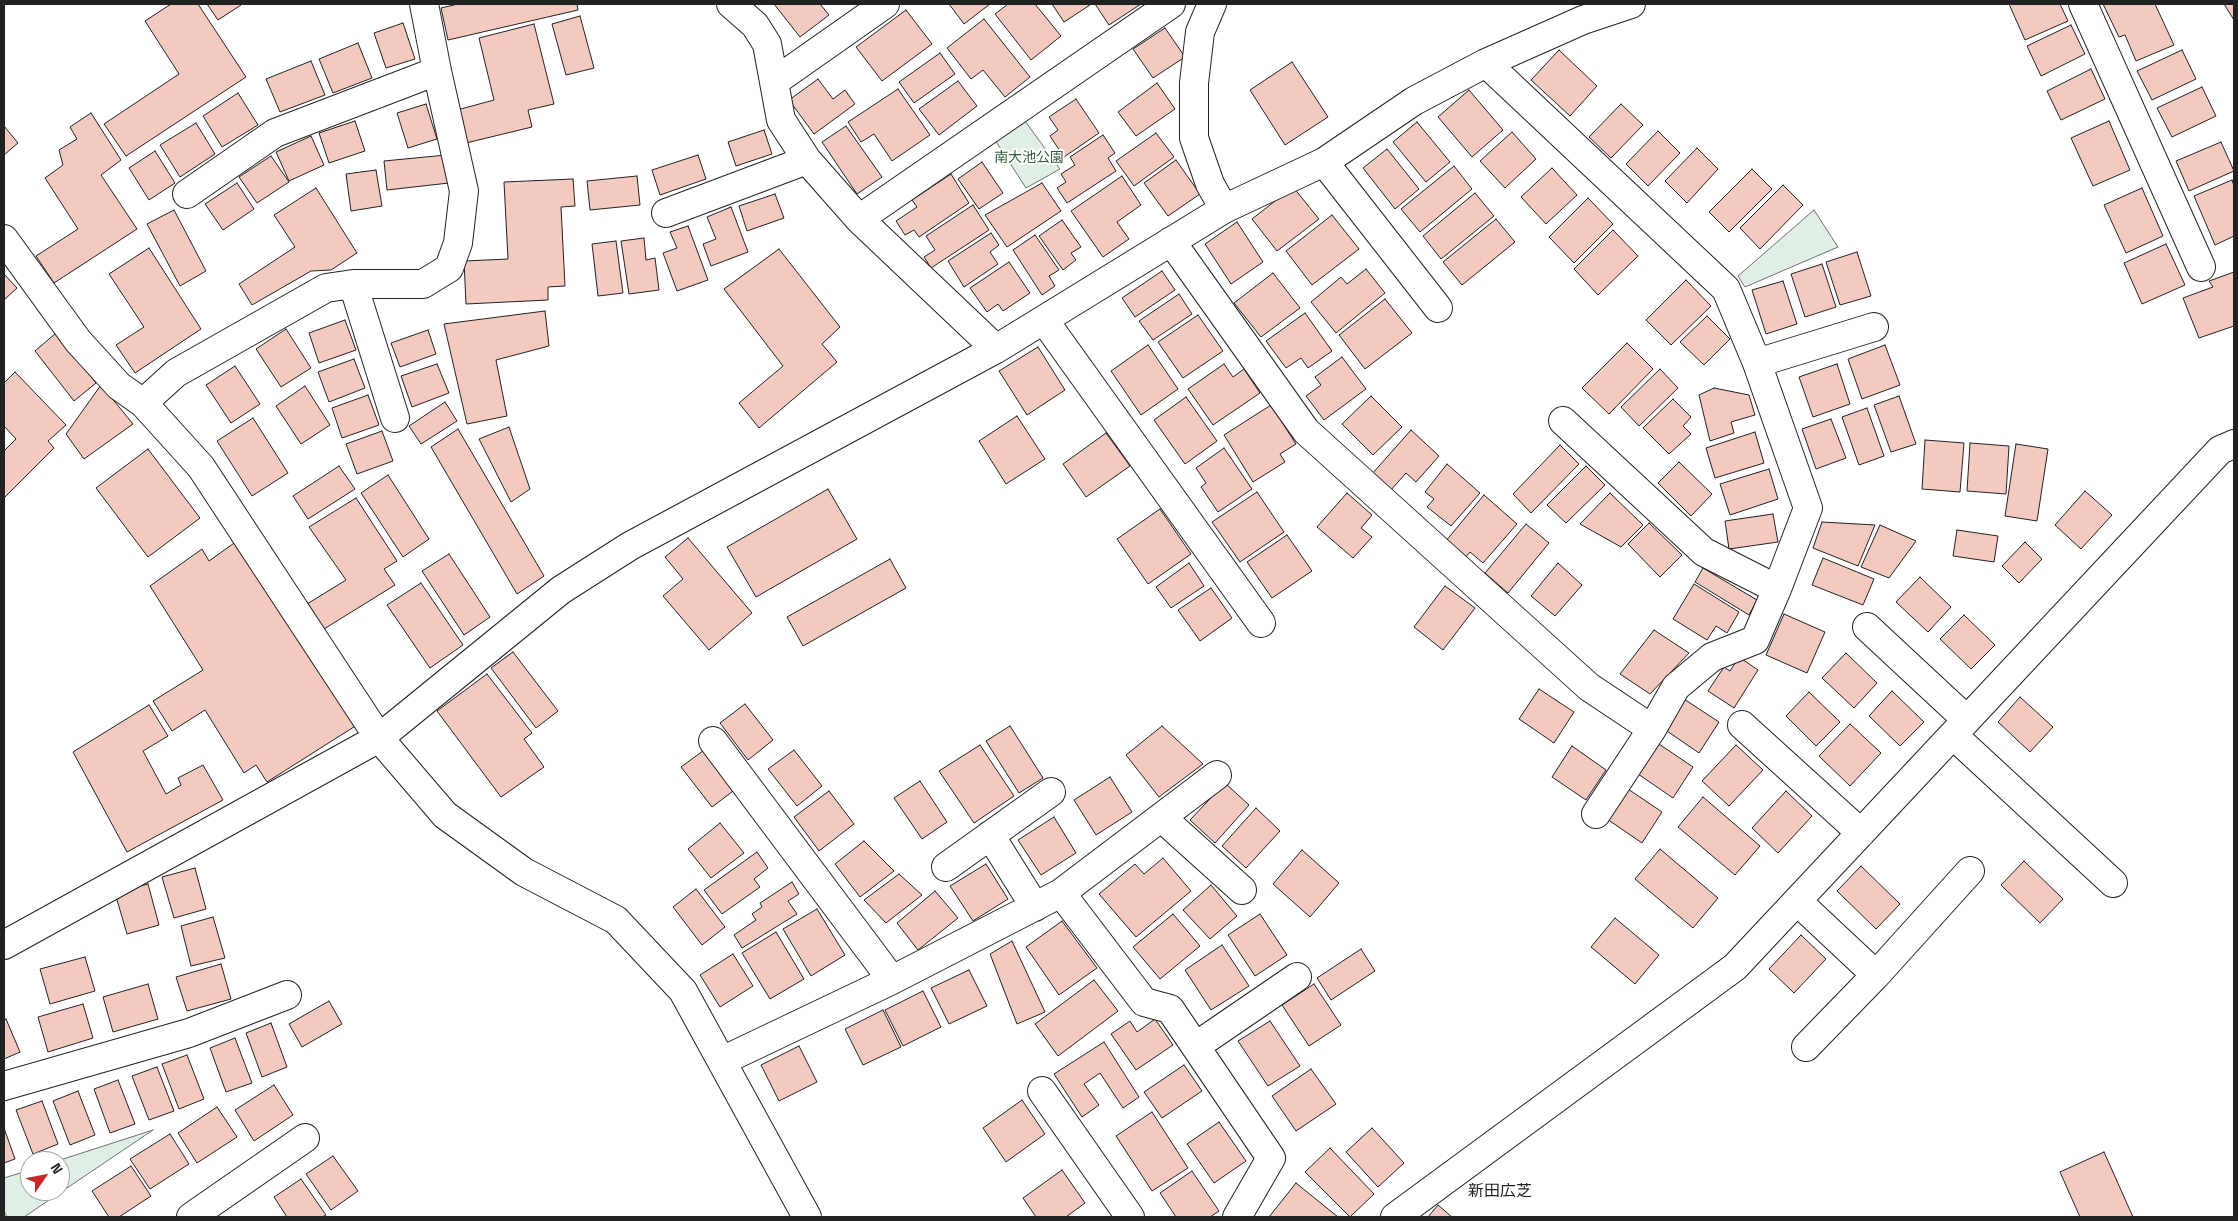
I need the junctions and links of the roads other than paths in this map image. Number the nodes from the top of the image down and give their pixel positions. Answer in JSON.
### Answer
{"nodes":[{"id":1,"x":424,"y":4,"type":"edge"},
{"id":2,"x":731,"y":4,"type":"edge"},
{"id":3,"x":885,"y":4,"type":"edge"},
{"id":4,"x":1171,"y":4,"type":"edge"},
{"id":5,"x":1175,"y":4,"type":"edge"},
{"id":6,"x":1212,"y":4,"type":"edge"},
{"id":7,"x":1631,"y":4,"type":"edge"},
{"id":8,"x":2083,"y":4,"type":"edge"},
{"id":9,"x":1200,"y":32,"type":"junction"},
{"id":10,"x":1486,"y":63,"type":"junction"},
{"id":11,"x":437,"y":71,"type":"junction"},
{"id":12,"x":774,"y":82,"type":"junction"},
{"id":13,"x":807,"y":160,"type":"junction"},
{"id":14,"x":1324,"y":162,"type":"junction"},
{"id":15,"x":187,"y":194,"type":"dead end"},
{"id":16,"x":1224,"y":210,"type":"junction"},
{"id":17,"x":666,"y":213,"type":"dead end"},
{"id":18,"x":859,"y":219,"type":"junction"},
{"id":19,"x":4,"y":239,"type":"edge"},
{"id":20,"x":1170,"y":241,"type":"junction"},
{"id":21,"x":2202,"y":267,"type":"dead end"},
{"id":22,"x":354,"y":284,"type":"junction"},
{"id":23,"x":1438,"y":308,"type":"dead end"},
{"id":24,"x":1044,"y":320,"type":"junction"},
{"id":25,"x":1874,"y":327,"type":"dead end"},
{"id":26,"x":996,"y":349,"type":"junction"},
{"id":27,"x":1757,"y":363,"type":"junction"},
{"id":28,"x":143,"y":403,"type":"junction"},
{"id":29,"x":395,"y":418,"type":"dead end"},
{"id":30,"x":1563,"y":421,"type":"dead end"},
{"id":31,"x":2234,"y":444,"type":"edge"},
{"id":32,"x":1777,"y":590,"type":"junction"},
{"id":33,"x":1261,"y":623,"type":"dead end"},
{"id":34,"x":1867,"y":627,"type":"dead end"},
{"id":35,"x":1742,"y":725,"type":"dead end"},
{"id":36,"x":1960,"y":728,"type":"junction"},
{"id":37,"x":1652,"y":729,"type":"junction"},
{"id":38,"x":379,"y":738,"type":"junction"},
{"id":39,"x":713,"y":741,"type":"dead end"},
{"id":40,"x":1217,"y":775,"type":"dead end"},
{"id":41,"x":1051,"y":792,"type":"dead end"},
{"id":42,"x":1596,"y":814,"type":"dead end"},
{"id":43,"x":1162,"y":818,"type":"junction"},
{"id":44,"x":1861,"y":833,"type":"junction"},
{"id":45,"x":990,"y":835,"type":"junction"},
{"id":46,"x":946,"y":867,"type":"dead end"},
{"id":47,"x":1970,"y":871,"type":"dead end"},
{"id":48,"x":2113,"y":883,"type":"dead end"},
{"id":49,"x":1242,"y":890,"type":"dead end"},
{"id":50,"x":1061,"y":894,"type":"junction"},
{"id":51,"x":1797,"y":901,"type":"junction"},
{"id":52,"x":1035,"y":906,"type":"junction"},
{"id":53,"x":4,"y":945,"type":"edge"},
{"id":54,"x":1876,"y":975,"type":"junction"},
{"id":55,"x":1297,"y":977,"type":"dead end"},
{"id":56,"x":892,"y":980,"type":"junction"},
{"id":57,"x":287,"y":995,"type":"dead end"},
{"id":58,"x":1196,"y":1046,"type":"junction"},
{"id":59,"x":1806,"y":1047,"type":"dead end"},
{"id":60,"x":722,"y":1061,"type":"junction"},
{"id":61,"x":4,"y":1086,"type":"edge"},
{"id":62,"x":1042,"y":1091,"type":"dead end"},
{"id":63,"x":305,"y":1138,"type":"dead end"},
{"id":64,"x":191,"y":1217,"type":"edge"},
{"id":65,"x":807,"y":1217,"type":"edge"},
{"id":66,"x":1130,"y":1217,"type":"edge"},
{"id":67,"x":1237,"y":1217,"type":"edge"},
{"id":68,"x":1395,"y":1217,"type":"edge"}],
"edges":[{"from":1,"to":11,"type":"street"},
{"from":2,"to":12,"type":"street"},
{"from":3,"to":12,"type":"street"},
{"from":4,"to":18,"type":"street"},
{"from":5,"to":9,"type":"street"},
{"from":6,"to":9,"type":"street"},
{"from":7,"to":10,"type":"street"},
{"from":8,"to":21,"type":"street"},
{"from":9,"to":16,"type":"street"},
{"from":10,"to":14,"type":"street"},
{"from":10,"to":27,"type":"street"},
{"from":11,"to":15,"type":"street"},
{"from":11,"to":22,"type":"street"},
{"from":12,"to":13,"type":"street"},
{"from":13,"to":17,"type":"street"},
{"from":13,"to":18,"type":"street"},
{"from":14,"to":16,"type":"street"},
{"from":14,"to":23,"type":"street"},
{"from":16,"to":20,"type":"street"},
{"from":18,"to":26,"type":"street"},
{"from":19,"to":28,"type":"street"},
{"from":20,"to":24,"type":"street"},
{"from":20,"to":37,"type":"street"},
{"from":22,"to":28,"type":"street"},
{"from":22,"to":29,"type":"street"},
{"from":24,"to":26,"type":"street"},
{"from":24,"to":33,"type":"street"},
{"from":25,"to":27,"type":"street"},
{"from":26,"to":38,"type":"street"},
{"from":27,"to":32,"type":"street"},
{"from":28,"to":38,"type":"street"},
{"from":30,"to":32,"type":"street"},
{"from":31,"to":36,"type":"street"},
{"from":32,"to":37,"type":"street"},
{"from":34,"to":36,"type":"street"},
{"from":35,"to":44,"type":"street"},
{"from":36,"to":44,"type":"street"},
{"from":36,"to":48,"type":"street"},
{"from":37,"to":42,"type":"street"},
{"from":38,"to":53,"type":"street"},
{"from":38,"to":60,"type":"street"},
{"from":39,"to":56,"type":"street"},
{"from":40,"to":43,"type":"street"},
{"from":41,"to":45,"type":"street"},
{"from":43,"to":49,"type":"street"},
{"from":43,"to":50,"type":"street"},
{"from":44,"to":51,"type":"street"},
{"from":45,"to":46,"type":"street"},
{"from":45,"to":52,"type":"street"},
{"from":47,"to":54,"type":"street"},
{"from":50,"to":52,"type":"street"},
{"from":50,"to":58,"type":"street"},
{"from":51,"to":54,"type":"street"},
{"from":51,"to":68,"type":"street"},
{"from":52,"to":56,"type":"street"},
{"from":54,"to":59,"type":"street"},
{"from":55,"to":58,"type":"street"},
{"from":56,"to":60,"type":"street"},
{"from":57,"to":61,"type":"street"},
{"from":58,"to":67,"type":"street"},
{"from":60,"to":65,"type":"street"},
{"from":62,"to":66,"type":"street"},
{"from":63,"to":64,"type":"street"}]}
